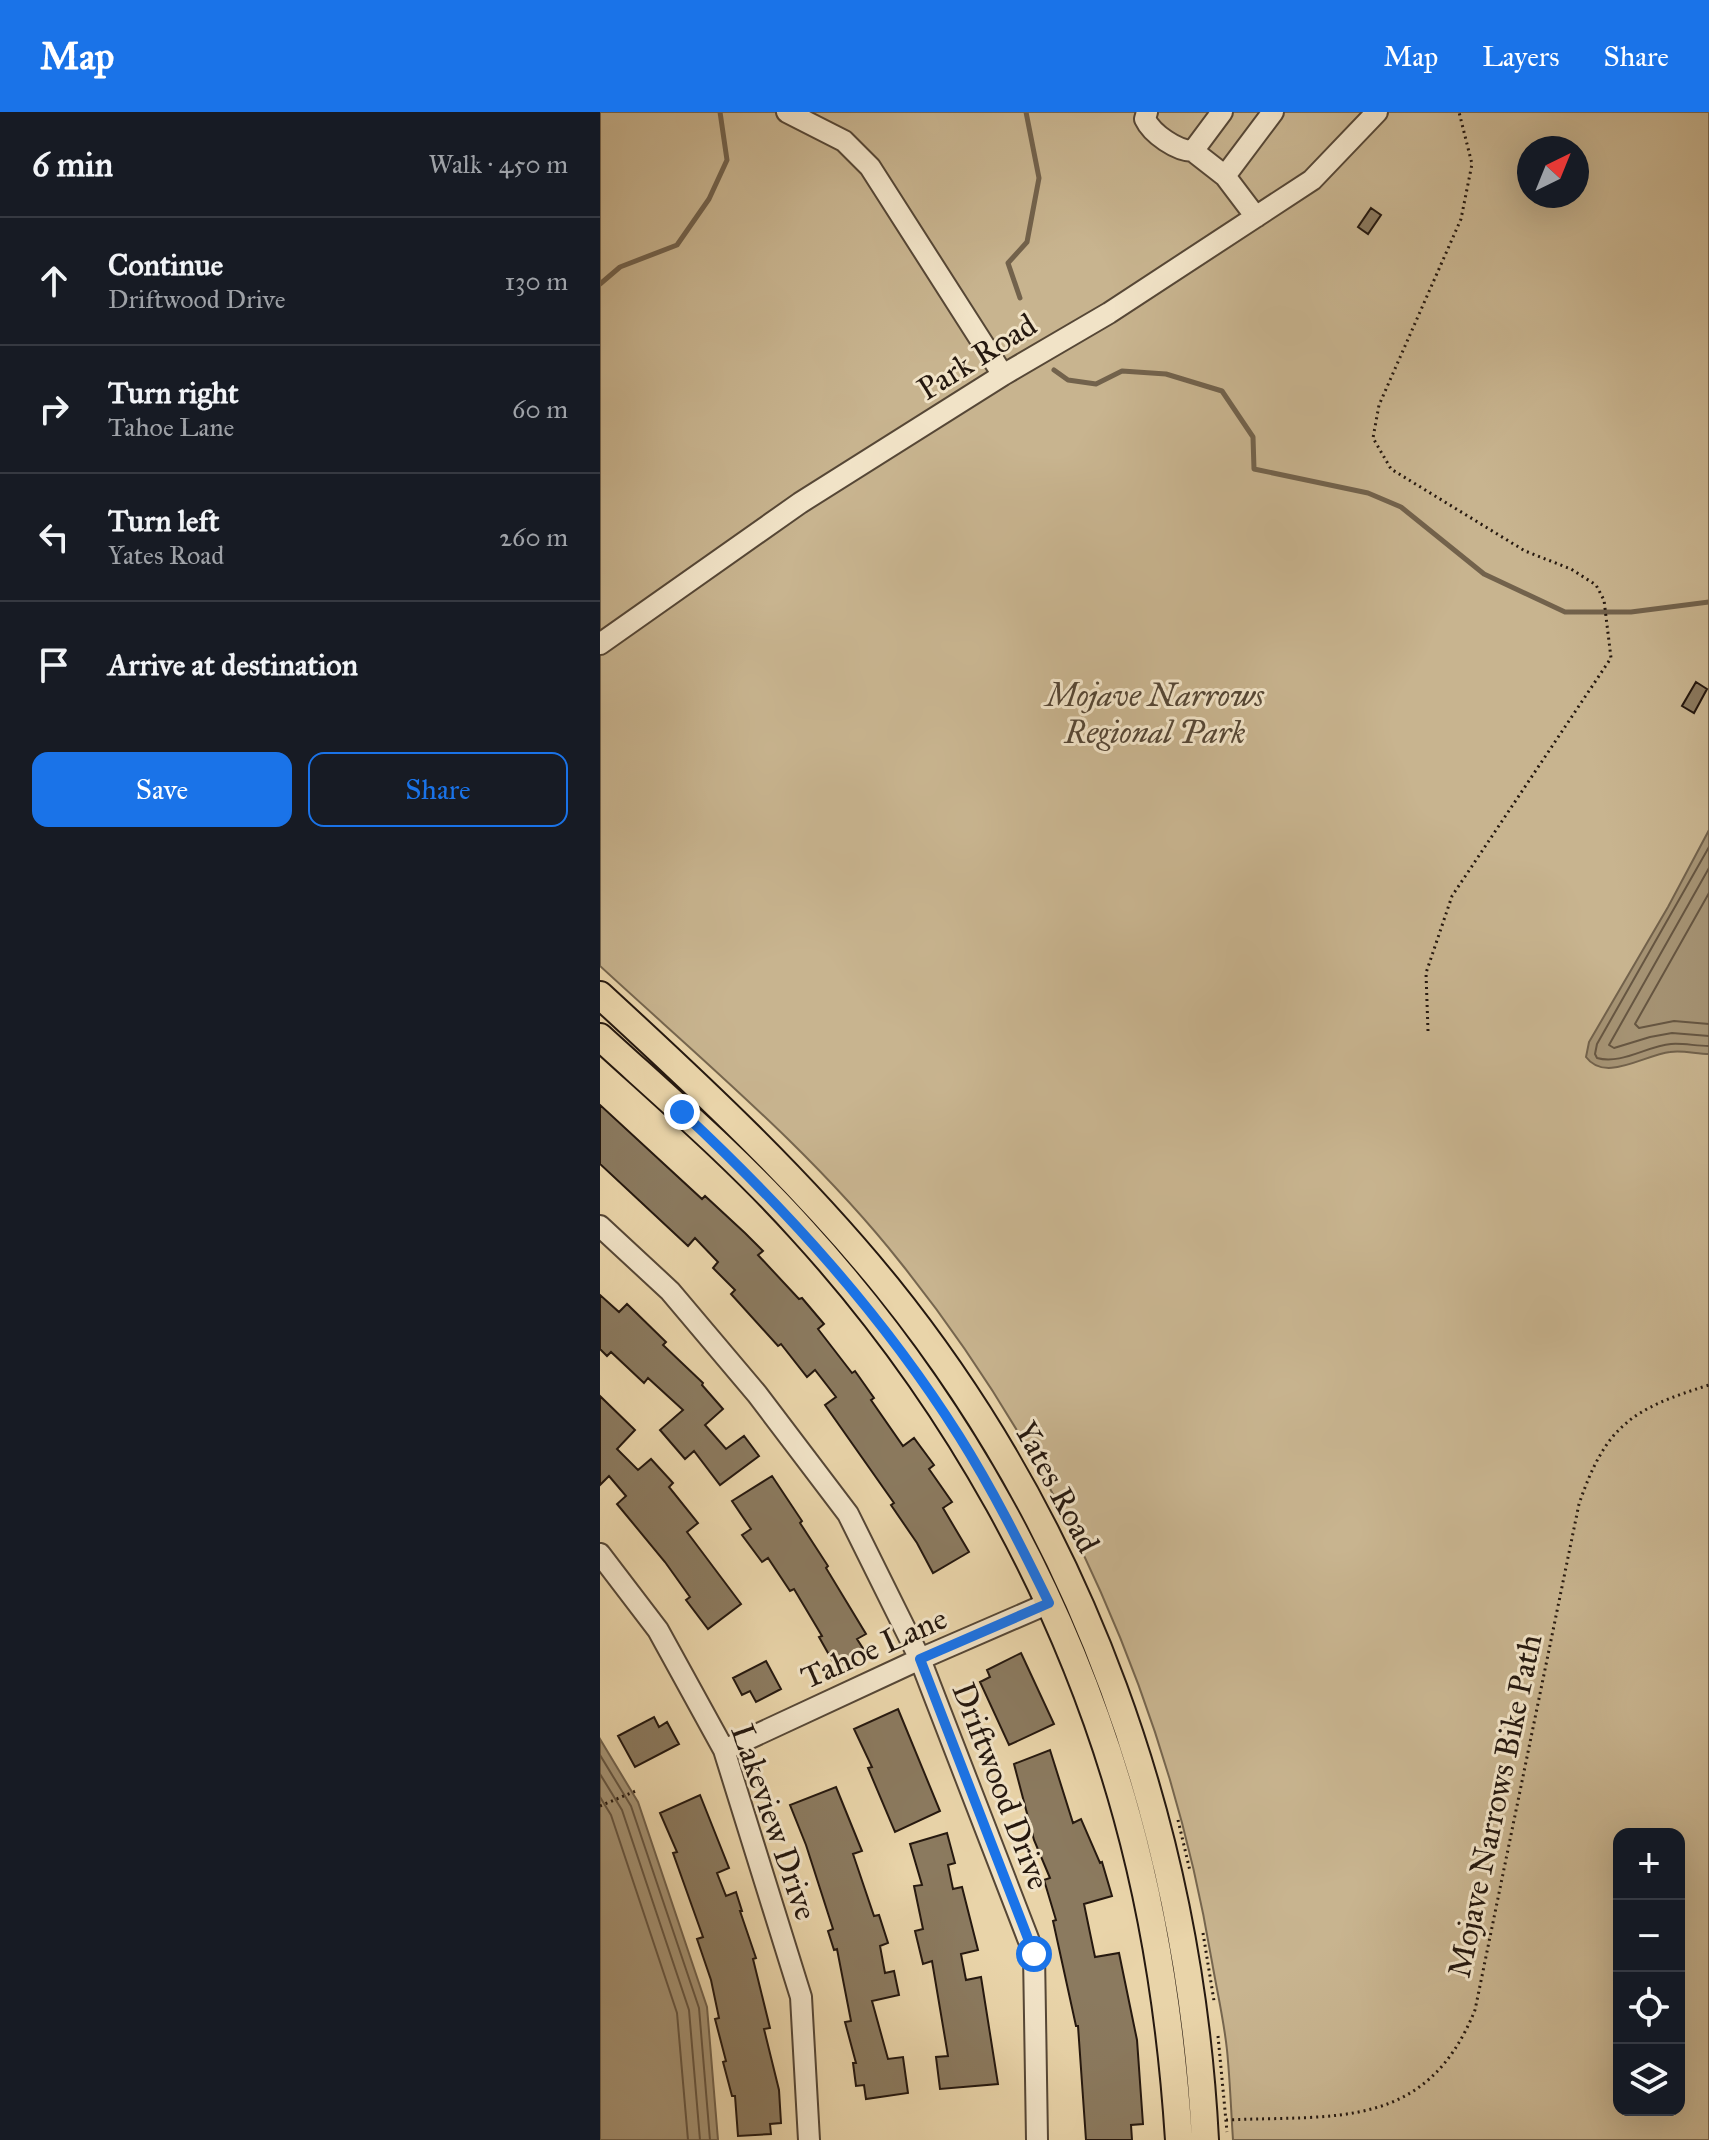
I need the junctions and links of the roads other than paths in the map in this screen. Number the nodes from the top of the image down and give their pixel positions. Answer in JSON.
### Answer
{"nodes":[{"id":1,"x":787,"y":112,"type":"edge"},
{"id":2,"x":1147,"y":112,"type":"edge"},
{"id":3,"x":1222,"y":112,"type":"edge"},
{"id":4,"x":1273,"y":112,"type":"edge"},
{"id":5,"x":1377,"y":112,"type":"edge"},
{"id":6,"x":1193,"y":151,"type":"junction"},
{"id":7,"x":1225,"y":176,"type":"junction"},
{"id":8,"x":1256,"y":217,"type":"junction"},
{"id":9,"x":1003,"y":375,"type":"junction"},
{"id":10,"x":600,"y":644,"type":"edge"},
{"id":11,"x":600,"y":995,"type":"edge"},
{"id":12,"x":600,"y":1037,"type":"edge"},
{"id":13,"x":600,"y":1226,"type":"edge"},
{"id":14,"x":600,"y":1554,"type":"edge"},
{"id":15,"x":1049,"y":1603,"type":"junction"},
{"id":16,"x":920,"y":1659,"type":"junction"},
{"id":17,"x":724,"y":1750,"type":"junction"},
{"id":18,"x":809,"y":2140,"type":"edge"},
{"id":19,"x":1037,"y":2140,"type":"edge"},
{"id":20,"x":1179,"y":2140,"type":"edge"},
{"id":21,"x":1205,"y":2140,"type":"edge"}],
"edges":[{"from":1,"to":9,"type":"street"},
{"from":2,"to":6,"type":"street"},
{"from":3,"to":6,"type":"street"},
{"from":4,"to":7,"type":"street"},
{"from":5,"to":8,"type":"street","name":"Park Road"},
{"from":6,"to":7,"type":"street"},
{"from":7,"to":8,"type":"street"},
{"from":8,"to":9,"type":"street","name":"Park Road"},
{"from":9,"to":10,"type":"street","name":"Park Road"},
{"from":11,"to":21,"type":"main road","name":"Yates Road"},
{"from":12,"to":15,"type":"main road","name":"Yates Road"},
{"from":13,"to":16,"type":"street","name":"Driftwood Drive"},
{"from":14,"to":17,"type":"street","name":"Lakeview Drive"},
{"from":15,"to":16,"type":"street","name":"Tahoe Lane"},
{"from":15,"to":20,"type":"main road","name":"Yates Road"},
{"from":16,"to":17,"type":"street","name":"Tahoe Lane"},
{"from":16,"to":19,"type":"street","name":"Driftwood Drive"},
{"from":17,"to":18,"type":"street","name":"Lakeview Drive"}]}
